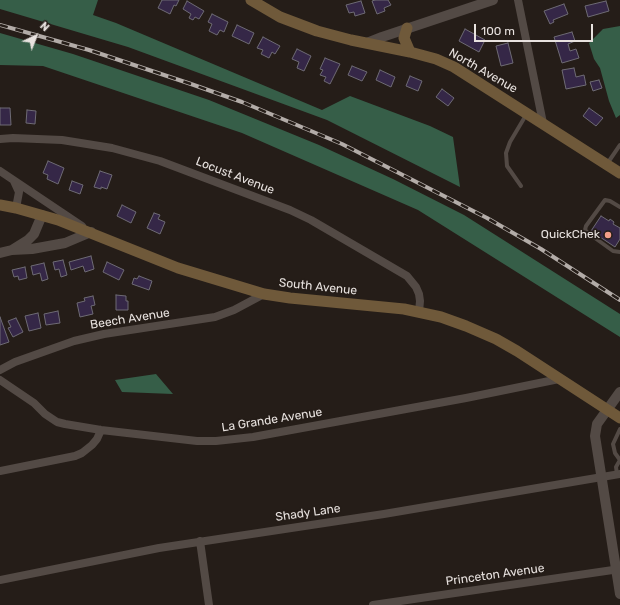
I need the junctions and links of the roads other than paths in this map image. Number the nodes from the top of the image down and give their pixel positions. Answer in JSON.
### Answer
{"nodes":[{"id":1,"x":251,"y":0,"type":"edge"},
{"id":2,"x":493,"y":0,"type":"edge"},
{"id":3,"x":518,"y":0,"type":"edge"},
{"id":4,"x":407,"y":28,"type":"junction"},
{"id":5,"x":367,"y":43,"type":"junction"},
{"id":6,"x":410,"y":52,"type":"junction"},
{"id":7,"x":528,"y":113,"type":"junction"},
{"id":8,"x":543,"y":123,"type":"junction"},
{"id":9,"x":0,"y":138,"type":"edge"},
{"id":10,"x":620,"y":145,"type":"edge"},
{"id":11,"x":607,"y":164,"type":"junction"},
{"id":12,"x":0,"y":171,"type":"edge"},
{"id":13,"x":620,"y":173,"type":"edge"},
{"id":14,"x":14,"y":180,"type":"junction"},
{"id":15,"x":522,"y":186,"type":"dead end"},
{"id":16,"x":0,"y":205,"type":"edge"},
{"id":17,"x":620,"y":207,"type":"edge"},
{"id":18,"x":16,"y":208,"type":"junction"},
{"id":19,"x":42,"y":215,"type":"junction"},
{"id":20,"x":91,"y":232,"type":"junction"},
{"id":21,"x":12,"y":250,"type":"junction"},
{"id":22,"x":620,"y":252,"type":"edge"},
{"id":23,"x":0,"y":253,"type":"edge"},
{"id":24,"x":264,"y":294,"type":"junction"},
{"id":25,"x":419,"y":312,"type":"junction"},
{"id":26,"x":0,"y":370,"type":"edge"},
{"id":27,"x":559,"y":379,"type":"junction"},
{"id":28,"x":0,"y":380,"type":"edge"},
{"id":29,"x":620,"y":392,"type":"edge"},
{"id":30,"x":608,"y":410,"type":"junction"},
{"id":31,"x":620,"y":418,"type":"edge"},
{"id":32,"x":620,"y":429,"type":"edge"},
{"id":33,"x":101,"y":430,"type":"junction"},
{"id":34,"x":620,"y":460,"type":"edge"},
{"id":35,"x":0,"y":471,"type":"edge"},
{"id":36,"x":618,"y":474,"type":"edge"},
{"id":37,"x":602,"y":478,"type":"junction"},
{"id":38,"x":200,"y":541,"type":"junction"},
{"id":39,"x":618,"y":569,"type":"edge"},
{"id":40,"x":0,"y":580,"type":"edge"},
{"id":41,"x":620,"y":594,"type":"edge"},
{"id":42,"x":209,"y":605,"type":"edge"},
{"id":43,"x":373,"y":605,"type":"edge"}],
"edges":[{"from":1,"to":5,"type":"main road","name":"North Avenue"},
{"from":2,"to":4,"type":"street"},
{"from":3,"to":8,"type":"street"},
{"from":4,"to":5,"type":"street"},
{"from":4,"to":6,"type":"main road"},
{"from":5,"to":6,"type":"main road","name":"North Avenue"},
{"from":6,"to":7,"type":"main road","name":"North Avenue"},
{"from":7,"to":8,"type":"main road","name":"North Avenue"},
{"from":7,"to":15,"type":"lane"},
{"from":8,"to":11,"type":"main road","name":"North Avenue"},
{"from":9,"to":25,"type":"street","name":"Locust Avenue"},
{"from":10,"to":11,"type":"lane"},
{"from":11,"to":13,"type":"main road","name":"North Avenue"},
{"from":12,"to":14,"type":"street"},
{"from":14,"to":18,"type":"street"},
{"from":14,"to":20,"type":"street"},
{"from":16,"to":18,"type":"main road","name":"South Avenue"},
{"from":17,"to":22,"type":"lane"},
{"from":18,"to":19,"type":"main road","name":"South Avenue"},
{"from":19,"to":20,"type":"main road","name":"South Avenue"},
{"from":19,"to":21,"type":"street"},
{"from":20,"to":21,"type":"street"},
{"from":20,"to":24,"type":"main road","name":"South Avenue"},
{"from":21,"to":23,"type":"street"},
{"from":24,"to":25,"type":"main road","name":"South Avenue"},
{"from":24,"to":26,"type":"street","name":"Beech Avenue"},
{"from":25,"to":27,"type":"main road","name":"South Avenue"},
{"from":27,"to":30,"type":"main road","name":"South Avenue"},
{"from":27,"to":33,"type":"street","name":"La Grande Avenue"},
{"from":28,"to":33,"type":"street","name":"La Grande Avenue"},
{"from":29,"to":30,"type":"street"},
{"from":30,"to":31,"type":"main road","name":"South Avenue"},
{"from":30,"to":37,"type":"street"},
{"from":32,"to":34,"type":"lane"},
{"from":33,"to":35,"type":"street"},
{"from":34,"to":36,"type":"lane"},
{"from":36,"to":37,"type":"street","name":"Shady Lane"},
{"from":37,"to":38,"type":"street","name":"Shady Lane"},
{"from":37,"to":39,"type":"street"},
{"from":38,"to":40,"type":"street","name":"Shady Lane"},
{"from":38,"to":42,"type":"street"},
{"from":39,"to":41,"type":"street"},
{"from":39,"to":43,"type":"street","name":"Princeton Avenue"}]}
